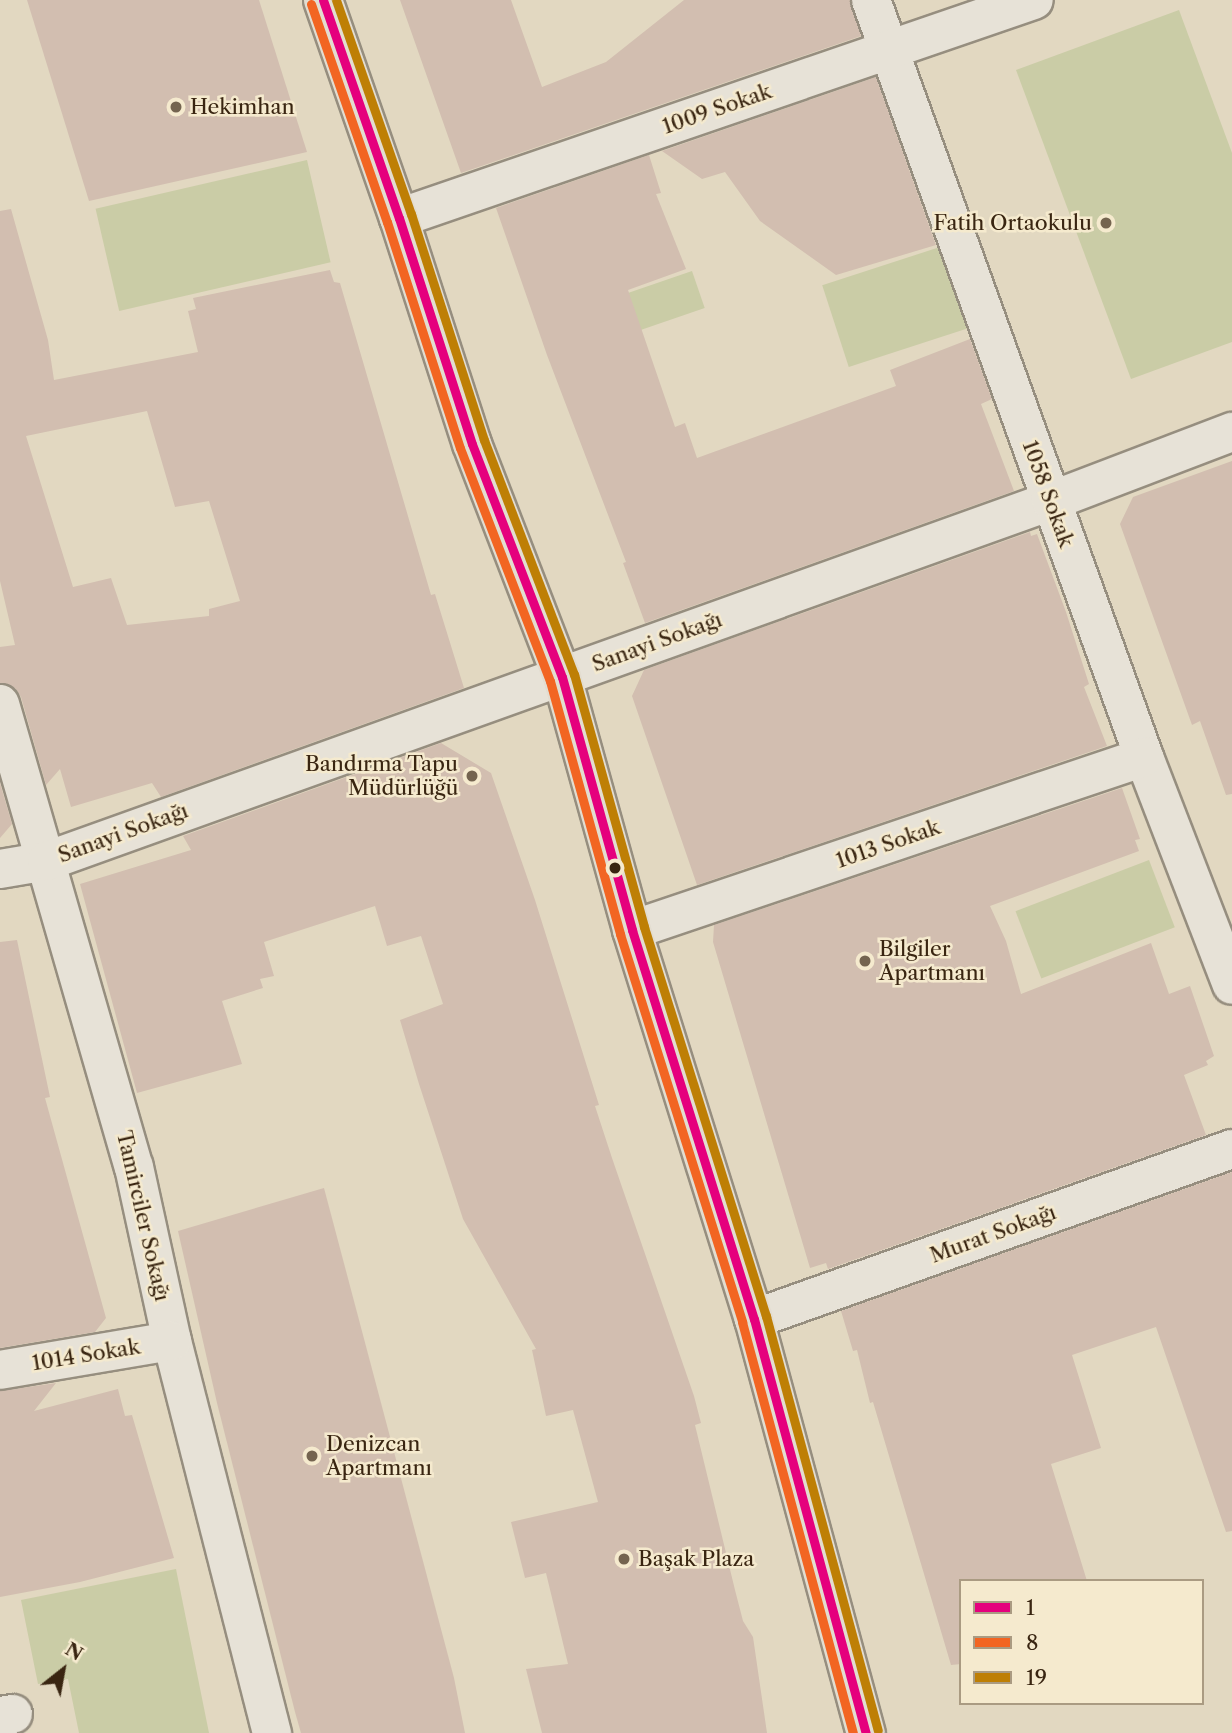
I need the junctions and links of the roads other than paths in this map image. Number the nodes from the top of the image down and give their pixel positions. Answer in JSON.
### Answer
{"nodes":[{"id":1,"x":323,"y":0,"type":"edge"},
{"id":2,"x":871,"y":0,"type":"edge"},
{"id":3,"x":1034,"y":0,"type":"edge"},
{"id":4,"x":888,"y":50,"type":"junction"},
{"id":5,"x":399,"y":218,"type":"junction"},
{"id":6,"x":1232,"y":432,"type":"edge"},
{"id":7,"x":1051,"y":501,"type":"junction"},
{"id":8,"x":562,"y":677,"type":"junction"},
{"id":9,"x":0,"y":704,"type":"edge"},
{"id":10,"x":1144,"y":757,"type":"junction"},
{"id":11,"x":47,"y":861,"type":"junction"},
{"id":12,"x":0,"y":869,"type":"edge"},
{"id":13,"x":1223,"y":928,"type":"edge"},
{"id":14,"x":632,"y":930,"type":"junction"},
{"id":15,"x":1232,"y":985,"type":"edge"},
{"id":16,"x":1232,"y":1149,"type":"edge"},
{"id":17,"x":754,"y":1319,"type":"junction"},
{"id":18,"x":172,"y":1341,"type":"junction"},
{"id":19,"x":0,"y":1370,"type":"edge"},
{"id":20,"x":272,"y":1733,"type":"edge"},
{"id":21,"x":866,"y":1733,"type":"edge"}],
"edges":[{"from":1,"to":5,"type":"main road"},
{"from":2,"to":4,"type":"street","name":"1058 Sokak"},
{"from":3,"to":4,"type":"street","name":"1009 Sokak"},
{"from":4,"to":5,"type":"street","name":"1009 Sokak"},
{"from":4,"to":7,"type":"street","name":"1058 Sokak"},
{"from":5,"to":8,"type":"main road"},
{"from":6,"to":7,"type":"street","name":"Sanayi Sokağı"},
{"from":7,"to":8,"type":"street","name":"Sanayi Sokağı"},
{"from":7,"to":10,"type":"street","name":"1058 Sokak"},
{"from":8,"to":11,"type":"street","name":"Sanayi Sokağı"},
{"from":8,"to":14,"type":"main road"},
{"from":9,"to":11,"type":"street","name":"Tamirciler Sokağı"},
{"from":10,"to":13,"type":"street","name":"1058 Sokak"},
{"from":10,"to":14,"type":"street","name":"1013 Sokak"},
{"from":11,"to":12,"type":"street","name":"Sanayi Sokağı"},
{"from":11,"to":18,"type":"street","name":"Tamirciler Sokağı"},
{"from":13,"to":15,"type":"street","name":"1058 Sokak"},
{"from":14,"to":17,"type":"main road"},
{"from":16,"to":17,"type":"street","name":"Murat Sokağı"},
{"from":17,"to":21,"type":"main road"},
{"from":18,"to":19,"type":"street","name":"1014 Sokak"},
{"from":18,"to":20,"type":"street","name":"Tamirciler Sokağı"}]}
